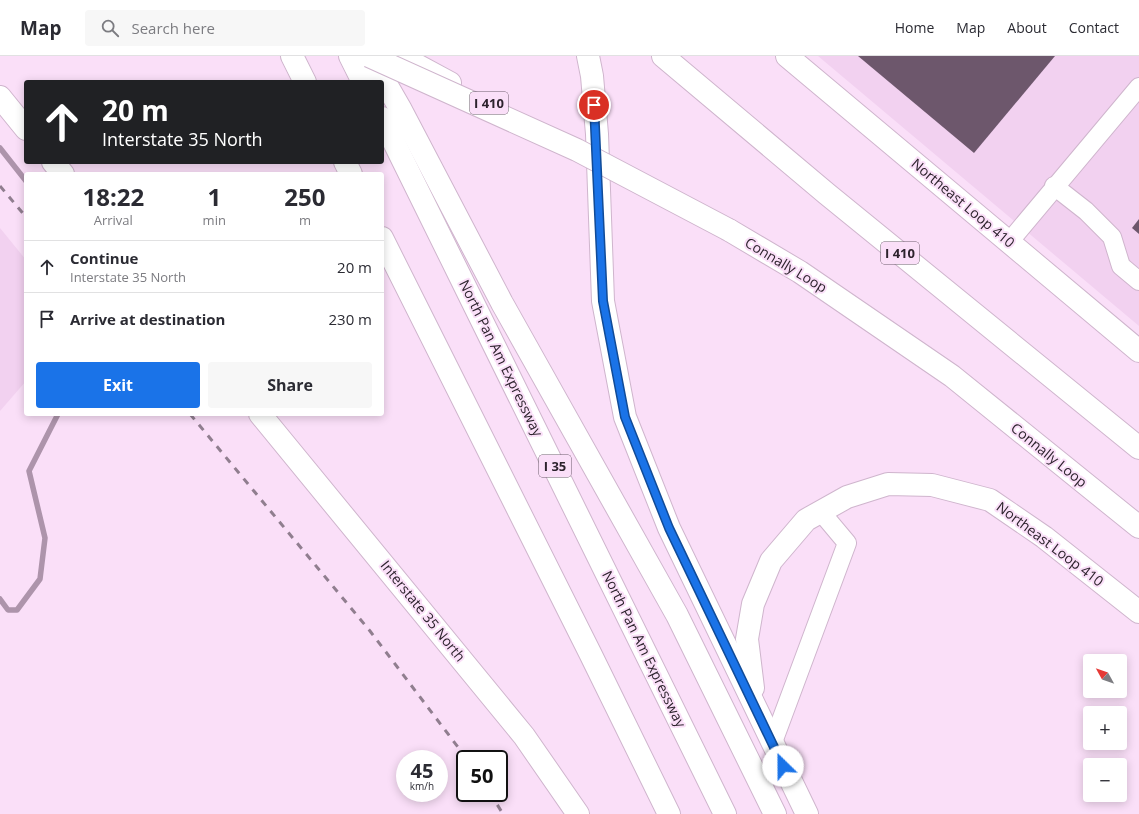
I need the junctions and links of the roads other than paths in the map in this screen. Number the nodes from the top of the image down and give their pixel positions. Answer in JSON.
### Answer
{"nodes":[{"id":1,"x":292,"y":56,"type":"edge"},
{"id":2,"x":350,"y":56,"type":"edge"},
{"id":3,"x":370,"y":56,"type":"edge"},
{"id":4,"x":400,"y":56,"type":"edge"},
{"id":5,"x":588,"y":56,"type":"edge"},
{"id":6,"x":663,"y":56,"type":"edge"},
{"id":7,"x":787,"y":56,"type":"edge"},
{"id":8,"x":304,"y":80,"type":"edge"},
{"id":9,"x":362,"y":80,"type":"edge"},
{"id":10,"x":384,"y":80,"type":"edge"},
{"id":11,"x":384,"y":80,"type":"edge"},
{"id":12,"x":1139,"y":87,"type":"edge"},
{"id":13,"x":0,"y":96,"type":"edge"},
{"id":14,"x":384,"y":122,"type":"edge"},
{"id":15,"x":24,"y":126,"type":"edge"},
{"id":16,"x":577,"y":150,"type":"junction"},
{"id":17,"x":55,"y":164,"type":"edge"},
{"id":18,"x":61,"y":172,"type":"edge"},
{"id":19,"x":1054,"y":186,"type":"junction"},
{"id":20,"x":384,"y":242,"type":"edge"},
{"id":21,"x":1009,"y":242,"type":"junction"},
{"id":22,"x":1139,"y":281,"type":"edge"},
{"id":23,"x":1139,"y":351,"type":"edge"},
{"id":24,"x":262,"y":416,"type":"edge"},
{"id":25,"x":1139,"y":447,"type":"edge"},
{"id":26,"x":821,"y":512,"type":"junction"},
{"id":27,"x":1139,"y":527,"type":"edge"},
{"id":28,"x":1139,"y":612,"type":"edge"},
{"id":29,"x":755,"y":707,"type":"junction"},
{"id":30,"x":773,"y":742,"type":"junction"},
{"id":31,"x":578,"y":814,"type":"edge"},
{"id":32,"x":669,"y":814,"type":"edge"},
{"id":33,"x":726,"y":814,"type":"edge"},
{"id":34,"x":775,"y":814,"type":"edge"},
{"id":35,"x":807,"y":814,"type":"edge"}],
"edges":[{"from":1,"to":8,"type":"main road"},
{"from":2,"to":9,"type":"main road"},
{"from":3,"to":11,"type":"main road"},
{"from":3,"to":16,"type":"main road","bridge":true},
{"from":4,"to":16,"type":"main road","name":"Connally Loop","number":"I 410","bridge":true},
{"from":5,"to":29,"type":"main road"},
{"from":6,"to":25,"type":"main road","number":"I 410"},
{"from":7,"to":21,"type":"main road","name":"Northeast Loop 410"},
{"from":10,"to":34,"type":"main road"},
{"from":12,"to":19,"type":"lane"},
{"from":13,"to":15,"type":"main road"},
{"from":14,"to":33,"type":"main road","name":"North Pan Am Expressway","number":"I 35"},
{"from":16,"to":27,"type":"main road","name":"Connally Loop","number":"I 410","bridge":true},
{"from":17,"to":18,"type":"main road"},
{"from":19,"to":21,"type":"lane"},
{"from":19,"to":22,"type":"lane"},
{"from":20,"to":32,"type":"main road"},
{"from":21,"to":23,"type":"main road","name":"Northeast Loop 410"},
{"from":24,"to":31,"type":"main road","name":"Interstate 35 North"},
{"from":26,"to":28,"type":"main road","name":"Northeast Loop 410"},
{"from":26,"to":29,"type":"main road","name":"Northeast Loop 410"},
{"from":26,"to":30,"type":"lane"},
{"from":29,"to":30,"type":"main road"},
{"from":30,"to":35,"type":"main road"}]}
